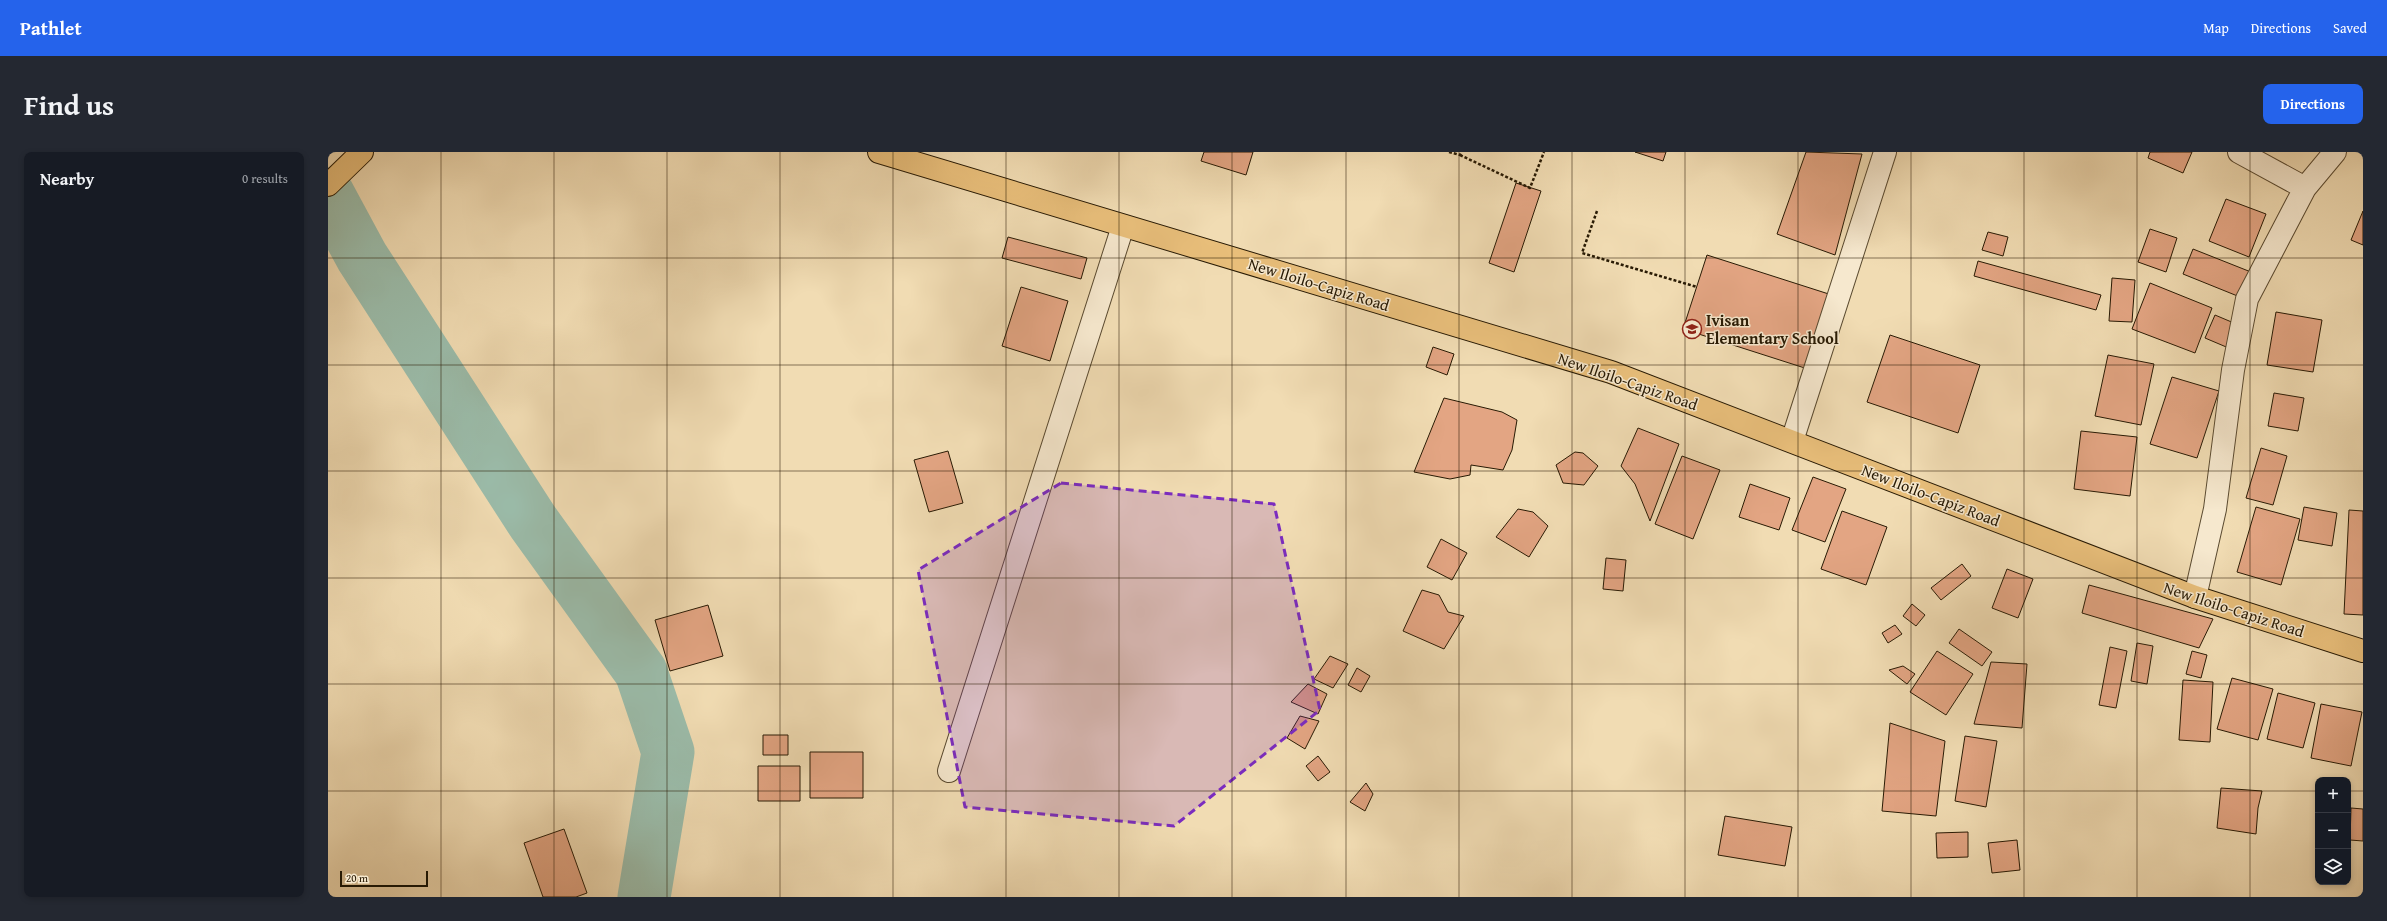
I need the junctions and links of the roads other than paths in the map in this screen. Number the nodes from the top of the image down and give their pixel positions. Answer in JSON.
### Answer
{"nodes":[{"id":1,"x":879,"y":152,"type":"edge"},
{"id":2,"x":1885,"y":152,"type":"edge"},
{"id":3,"x":2239,"y":152,"type":"edge"},
{"id":4,"x":2335,"y":152,"type":"edge"},
{"id":5,"x":359,"y":156,"type":"edge"},
{"id":6,"x":328,"y":184,"type":"edge"},
{"id":7,"x":2305,"y":188,"type":"junction"},
{"id":8,"x":1123,"y":226,"type":"junction"},
{"id":9,"x":1792,"y":441,"type":"junction"},
{"id":10,"x":2195,"y":597,"type":"junction"},
{"id":11,"x":2363,"y":651,"type":"edge"},
{"id":12,"x":949,"y":771,"type":"dead end"}],
"edges":[{"from":1,"to":8,"type":"highway","name":"New Iloilo-Capiz Road"},
{"from":2,"to":9,"type":"street"},
{"from":3,"to":7,"type":"street"},
{"from":4,"to":7,"type":"street"},
{"from":5,"to":6,"type":"highway"},
{"from":7,"to":10,"type":"street"},
{"from":8,"to":9,"type":"highway","name":"New Iloilo-Capiz Road"},
{"from":8,"to":12,"type":"street"},
{"from":9,"to":10,"type":"highway","name":"New Iloilo-Capiz Road"},
{"from":10,"to":11,"type":"highway","name":"New Iloilo-Capiz Road"}]}
